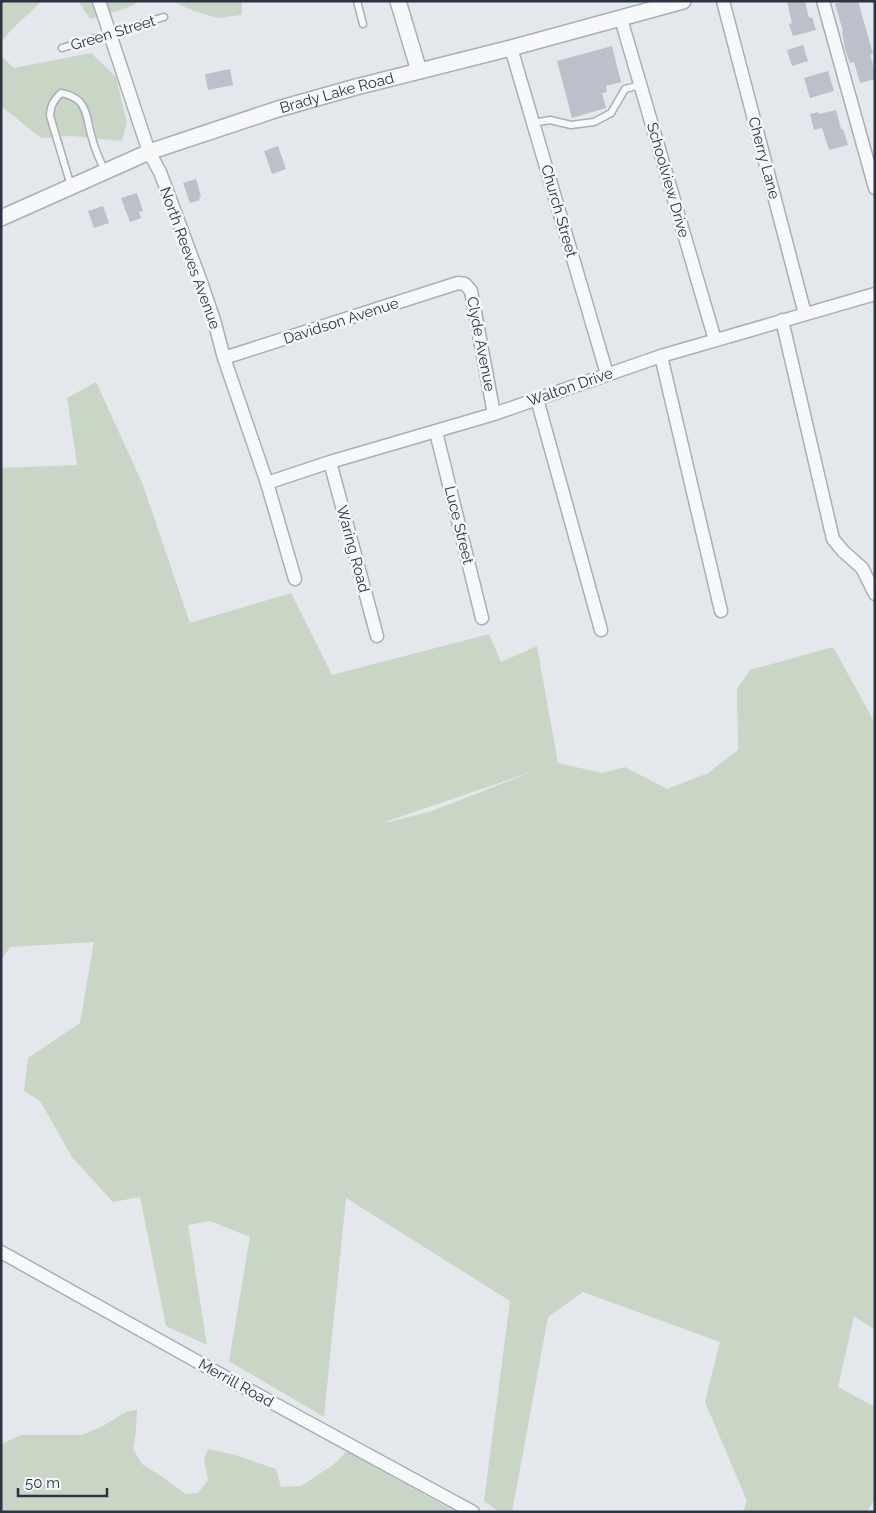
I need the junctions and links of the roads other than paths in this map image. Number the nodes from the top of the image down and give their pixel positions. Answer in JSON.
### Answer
{"nodes":[{"id":1,"x":99,"y":1,"type":"edge"},
{"id":2,"x":357,"y":1,"type":"edge"},
{"id":3,"x":398,"y":1,"type":"edge"},
{"id":4,"x":683,"y":1,"type":"edge"},
{"id":5,"x":723,"y":1,"type":"edge"},
{"id":6,"x":823,"y":1,"type":"edge"},
{"id":7,"x":164,"y":17,"type":"dead end"},
{"id":8,"x":621,"y":19,"type":"junction"},
{"id":9,"x":363,"y":24,"type":"dead end"},
{"id":10,"x":110,"y":33,"type":"junction"},
{"id":11,"x":62,"y":48,"type":"dead end"},
{"id":12,"x":511,"y":48,"type":"junction"},
{"id":13,"x":419,"y":71,"type":"junction"},
{"id":14,"x":640,"y":85,"type":"junction"},
{"id":15,"x":533,"y":123,"type":"junction"},
{"id":16,"x":149,"y":152,"type":"junction"},
{"id":17,"x":105,"y":172,"type":"junction"},
{"id":18,"x":71,"y":187,"type":"junction"},
{"id":19,"x":875,"y":188,"type":"edge"},
{"id":20,"x":1,"y":218,"type":"edge"},
{"id":21,"x":458,"y":283,"type":"joint"},
{"id":22,"x":875,"y":294,"type":"edge"},
{"id":23,"x":805,"y":314,"type":"junction"},
{"id":24,"x":782,"y":320,"type":"junction"},
{"id":25,"x":715,"y":340,"type":"junction"},
{"id":26,"x":661,"y":356,"type":"junction"},
{"id":27,"x":224,"y":358,"type":"junction"},
{"id":28,"x":607,"y":374,"type":"junction"},
{"id":29,"x":537,"y":399,"type":"junction"},
{"id":30,"x":494,"y":414,"type":"junction"},
{"id":31,"x":436,"y":432,"type":"junction"},
{"id":32,"x":330,"y":462,"type":"junction"},
{"id":33,"x":267,"y":483,"type":"junction"},
{"id":34,"x":295,"y":580,"type":"dead end"},
{"id":35,"x":875,"y":594,"type":"edge"},
{"id":36,"x":721,"y":611,"type":"dead end"},
{"id":37,"x":482,"y":618,"type":"dead end"},
{"id":38,"x":601,"y":630,"type":"dead end"},
{"id":39,"x":376,"y":636,"type":"dead end"},
{"id":40,"x":1,"y":1252,"type":"edge"},
{"id":41,"x":473,"y":1512,"type":"edge"}],
"edges":[{"from":1,"to":10,"type":"street","name":"North Reeves Avenue"},
{"from":2,"to":9,"type":"lane"},
{"from":3,"to":13,"type":"street"},
{"from":4,"to":8,"type":"street","name":"Brady Lake Road"},
{"from":5,"to":23,"type":"street","name":"Cherry Lane"},
{"from":6,"to":19,"type":"street"},
{"from":7,"to":10,"type":"lane","name":"Green Street"},
{"from":8,"to":12,"type":"street","name":"Brady Lake Road"},
{"from":8,"to":14,"type":"street","name":"Schoolview Drive"},
{"from":10,"to":11,"type":"lane","name":"Green Street"},
{"from":10,"to":16,"type":"street","name":"North Reeves Avenue"},
{"from":12,"to":13,"type":"street","name":"Brady Lake Road"},
{"from":12,"to":15,"type":"street","name":"Church Street"},
{"from":13,"to":16,"type":"street","name":"Brady Lake Road"},
{"from":14,"to":15,"type":"lane"},
{"from":14,"to":25,"type":"street","name":"Schoolview Drive"},
{"from":15,"to":28,"type":"street","name":"Church Street"},
{"from":16,"to":17,"type":"street","name":"Brady Lake Road"},
{"from":16,"to":27,"type":"street","name":"North Reeves Avenue"},
{"from":17,"to":18,"type":"street","name":"Brady Lake Road"},
{"from":17,"to":18,"type":"lane"},
{"from":18,"to":20,"type":"street","name":"Brady Lake Road"},
{"from":21,"to":27,"type":"street","name":"Davidson Avenue"},
{"from":21,"to":30,"type":"street","name":"Clyde Avenue"},
{"from":22,"to":23,"type":"street","name":"Walton Drive"},
{"from":23,"to":24,"type":"street","name":"Walton Drive"},
{"from":24,"to":25,"type":"street","name":"Walton Drive"},
{"from":24,"to":35,"type":"street"},
{"from":25,"to":26,"type":"street","name":"Walton Drive"},
{"from":26,"to":28,"type":"street","name":"Walton Drive"},
{"from":26,"to":36,"type":"street"},
{"from":27,"to":33,"type":"street","name":"North Reeves Avenue"},
{"from":28,"to":29,"type":"street","name":"Walton Drive"},
{"from":29,"to":30,"type":"street","name":"Walton Drive"},
{"from":29,"to":38,"type":"street"},
{"from":30,"to":31,"type":"street","name":"Walton Drive"},
{"from":31,"to":32,"type":"street","name":"Walton Drive"},
{"from":31,"to":37,"type":"street","name":"Luce Street"},
{"from":32,"to":33,"type":"street","name":"Walton Drive"},
{"from":32,"to":39,"type":"street","name":"Waring Road"},
{"from":33,"to":34,"type":"street","name":"North Reeves Avenue"},
{"from":40,"to":41,"type":"street","name":"Merrill Road"}]}
